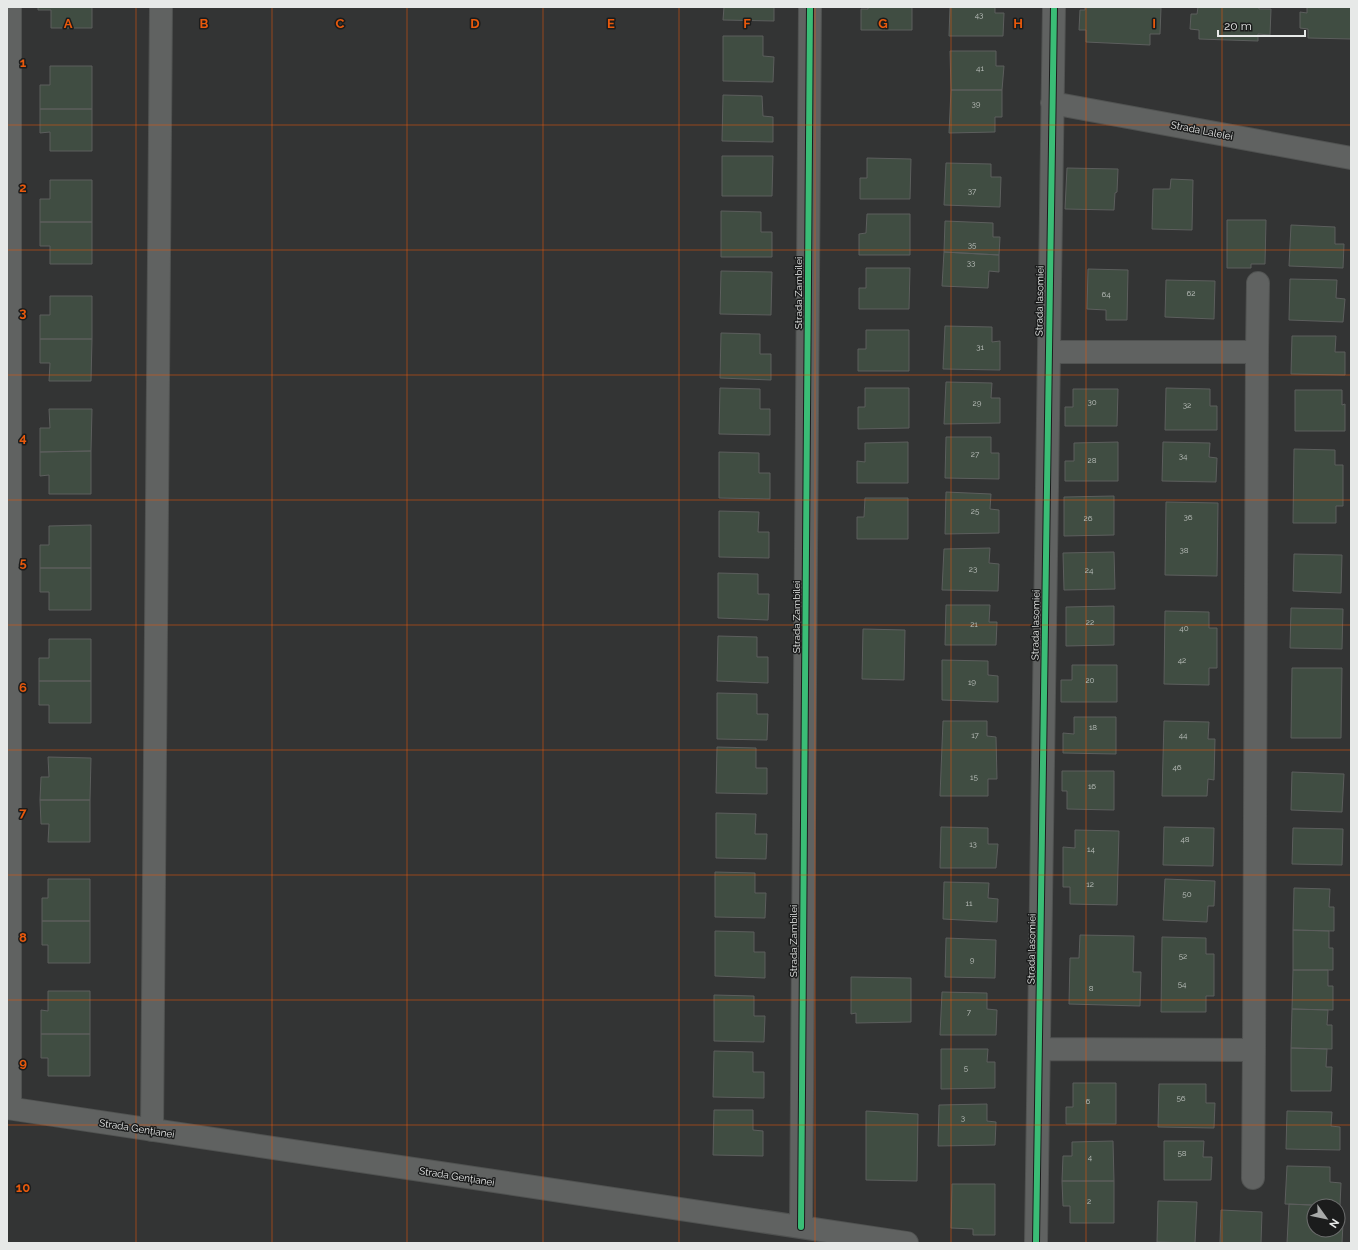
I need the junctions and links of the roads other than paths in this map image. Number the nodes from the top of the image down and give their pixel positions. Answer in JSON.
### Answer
{"nodes":[{"id":1,"x":10,"y":7,"type":"edge"},
{"id":2,"x":160,"y":7,"type":"edge"},
{"id":3,"x":810,"y":7,"type":"edge"},
{"id":4,"x":1054,"y":7,"type":"edge"},
{"id":5,"x":1052,"y":103,"type":"junction"},
{"id":6,"x":1351,"y":158,"type":"edge"},
{"id":7,"x":1258,"y":283,"type":"dead end"},
{"id":8,"x":1049,"y":352,"type":"junction"},
{"id":9,"x":1258,"y":352,"type":"junction"},
{"id":10,"x":1039,"y":1049,"type":"junction"},
{"id":11,"x":1254,"y":1050,"type":"junction"},
{"id":12,"x":8,"y":1108,"type":"edge"},
{"id":13,"x":152,"y":1130,"type":"junction"},
{"id":14,"x":1253,"y":1178,"type":"dead end"},
{"id":15,"x":801,"y":1227,"type":"junction"},
{"id":16,"x":907,"y":1243,"type":"edge"},
{"id":17,"x":1036,"y":1243,"type":"edge"}],
"edges":[{"from":1,"to":12,"type":"street"},
{"from":2,"to":13,"type":"street"},
{"from":3,"to":15,"type":"street","name":"Strada Zambilei"},
{"from":4,"to":5,"type":"street","name":"Strada Iasomiei"},
{"from":5,"to":6,"type":"street","name":"Strada Lalelei"},
{"from":5,"to":8,"type":"street","name":"Strada Iasomiei"},
{"from":7,"to":9,"type":"street"},
{"from":8,"to":9,"type":"street"},
{"from":8,"to":10,"type":"street","name":"Strada Iasomiei"},
{"from":9,"to":11,"type":"street"},
{"from":10,"to":11,"type":"street"},
{"from":10,"to":17,"type":"street","name":"Strada Iasomiei"},
{"from":11,"to":14,"type":"street"},
{"from":12,"to":13,"type":"street","name":"Strada Gențianei"},
{"from":13,"to":15,"type":"street","name":"Strada Gențianei"},
{"from":15,"to":16,"type":"street","name":"Strada Gențianei"}]}
